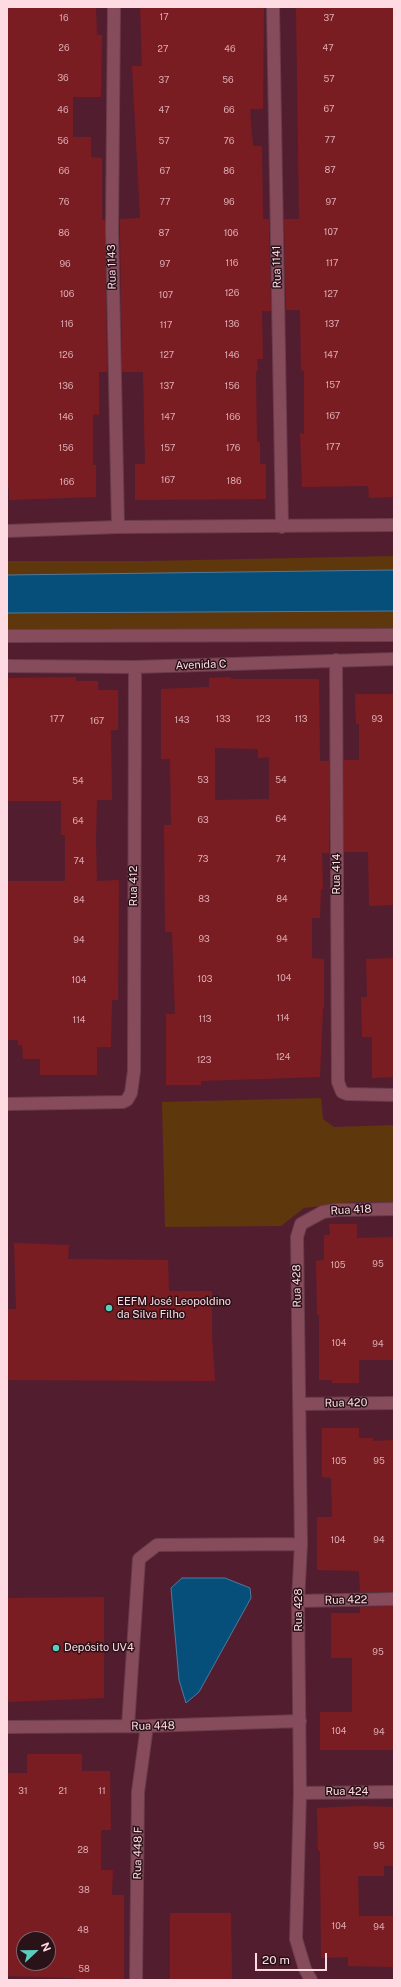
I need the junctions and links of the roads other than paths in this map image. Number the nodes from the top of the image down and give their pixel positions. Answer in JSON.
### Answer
{"nodes":[{"id":1,"x":114,"y":7,"type":"edge"},
{"id":2,"x":273,"y":7,"type":"edge"},
{"id":3,"x":394,"y":525,"type":"edge"},
{"id":4,"x":118,"y":527,"type":"junction"},
{"id":5,"x":282,"y":527,"type":"junction"},
{"id":6,"x":7,"y":531,"type":"edge"},
{"id":7,"x":394,"y":635,"type":"edge"},
{"id":8,"x":7,"y":636,"type":"edge"},
{"id":9,"x":394,"y":659,"type":"edge"},
{"id":10,"x":336,"y":660,"type":"junction"},
{"id":11,"x":7,"y":666,"type":"edge"},
{"id":12,"x":135,"y":667,"type":"junction"},
{"id":13,"x":394,"y":1095,"type":"edge"},
{"id":14,"x":7,"y":1104,"type":"edge"},
{"id":15,"x":394,"y":1209,"type":"edge"},
{"id":16,"x":296,"y":1237,"type":"joint"},
{"id":17,"x":394,"y":1403,"type":"edge"},
{"id":18,"x":299,"y":1404,"type":"junction"},
{"id":19,"x":301,"y":1544,"type":"junction"},
{"id":20,"x":394,"y":1599,"type":"edge"},
{"id":21,"x":298,"y":1601,"type":"junction"},
{"id":22,"x":300,"y":1721,"type":"junction"},
{"id":23,"x":7,"y":1726,"type":"edge"},
{"id":24,"x":128,"y":1726,"type":"junction"},
{"id":25,"x":147,"y":1726,"type":"junction"},
{"id":26,"x":394,"y":1792,"type":"edge"},
{"id":27,"x":300,"y":1793,"type":"junction"},
{"id":28,"x":136,"y":1980,"type":"edge"},
{"id":29,"x":311,"y":1980,"type":"edge"}],
"edges":[{"from":1,"to":4,"type":"street","name":"Rua 1143"},
{"from":2,"to":5,"type":"street","name":"Rua 1141"},
{"from":3,"to":5,"type":"street"},
{"from":4,"to":5,"type":"street"},
{"from":4,"to":6,"type":"street"},
{"from":7,"to":8,"type":"street"},
{"from":9,"to":10,"type":"street","name":"Avenida C"},
{"from":10,"to":12,"type":"street","name":"Avenida C"},
{"from":10,"to":13,"type":"street","name":"Rua 414"},
{"from":11,"to":12,"type":"street","name":"Avenida C"},
{"from":12,"to":14,"type":"street","name":"Rua 412"},
{"from":15,"to":16,"type":"street","name":"Rua 418"},
{"from":16,"to":18,"type":"street","name":"Rua 428"},
{"from":17,"to":18,"type":"street","name":"Rua 420"},
{"from":18,"to":19,"type":"street","name":"Rua 428"},
{"from":19,"to":21,"type":"street","name":"Rua 428"},
{"from":19,"to":24,"type":"street"},
{"from":20,"to":21,"type":"street","name":"Rua 422"},
{"from":21,"to":22,"type":"street","name":"Rua 428"},
{"from":22,"to":25,"type":"street","name":"Rua 448"},
{"from":22,"to":27,"type":"street","name":"Rua 428"},
{"from":23,"to":24,"type":"street","name":"Rua 448"},
{"from":24,"to":25,"type":"street","name":"Rua 448"},
{"from":25,"to":28,"type":"street","name":"Rua 448 F"},
{"from":26,"to":27,"type":"street","name":"Rua 424"},
{"from":27,"to":29,"type":"street","name":"Rua 428"}]}
